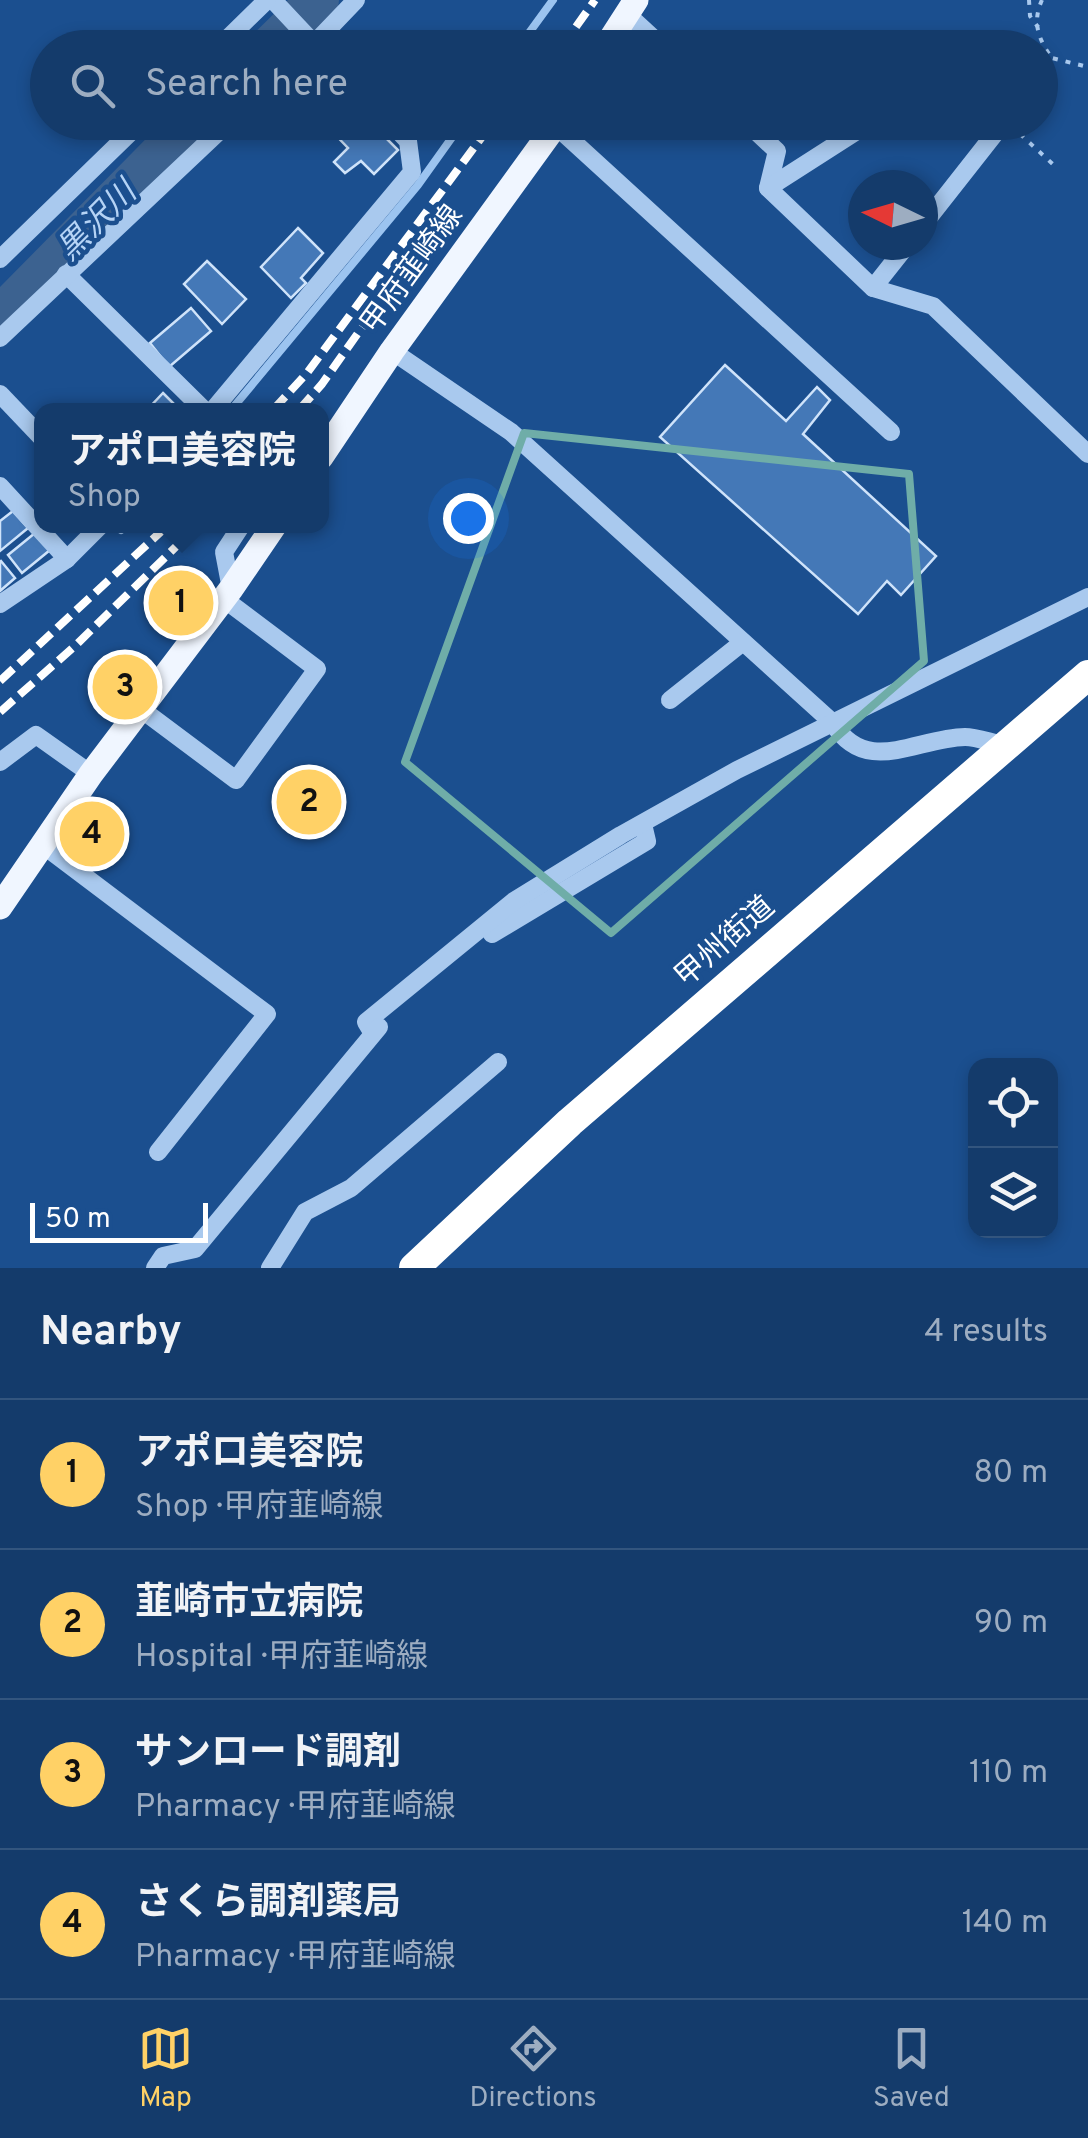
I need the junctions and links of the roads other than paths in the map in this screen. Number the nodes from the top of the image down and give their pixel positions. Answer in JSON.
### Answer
{"nodes":[{"id":1,"x":270,"y":0,"type":"edge"},
{"id":2,"x":356,"y":0,"type":"edge"},
{"id":3,"x":631,"y":7,"type":"edge"},
{"id":4,"x":238,"y":30,"type":"edge"},
{"id":5,"x":299,"y":30,"type":"edge"},
{"id":6,"x":329,"y":30,"type":"edge"},
{"id":7,"x":616,"y":30,"type":"edge"},
{"id":8,"x":650,"y":30,"type":"edge"},
{"id":9,"x":122,"y":140,"type":"edge"},
{"id":10,"x":210,"y":140,"type":"edge"},
{"id":11,"x":407,"y":140,"type":"edge"},
{"id":12,"x":545,"y":140,"type":"edge"},
{"id":13,"x":574,"y":140,"type":"edge"},
{"id":14,"x":766,"y":140,"type":"edge"},
{"id":15,"x":843,"y":140,"type":"edge"},
{"id":16,"x":990,"y":140,"type":"edge"},
{"id":17,"x":768,"y":188,"type":"junction"},
{"id":18,"x":938,"y":206,"type":"edge"},
{"id":19,"x":0,"y":259,"type":"edge"},
{"id":20,"x":896,"y":260,"type":"edge"},
{"id":21,"x":66,"y":274,"type":"junction"},
{"id":22,"x":874,"y":288,"type":"junction"},
{"id":23,"x":0,"y":338,"type":"edge"},
{"id":24,"x":392,"y":350,"type":"junction"},
{"id":25,"x":0,"y":394,"type":"edge"},
{"id":26,"x":197,"y":403,"type":"edge"},
{"id":27,"x":219,"y":403,"type":"edge"},
{"id":28,"x":34,"y":430,"type":"edge"},
{"id":29,"x":891,"y":432,"type":"dead end"},
{"id":30,"x":329,"y":435,"type":"edge"},
{"id":31,"x":1088,"y":454,"type":"edge"},
{"id":32,"x":0,"y":486,"type":"edge"},
{"id":33,"x":34,"y":523,"type":"edge"},
{"id":34,"x":43,"y":533,"type":"edge"},
{"id":35,"x":93,"y":533,"type":"edge"},
{"id":36,"x":236,"y":533,"type":"edge"},
{"id":37,"x":269,"y":533,"type":"edge"},
{"id":38,"x":67,"y":559,"type":"junction"},
{"id":39,"x":228,"y":594,"type":"junction"},
{"id":40,"x":1088,"y":597,"type":"edge"},
{"id":41,"x":0,"y":604,"type":"edge"},
{"id":42,"x":743,"y":642,"type":"junction"},
{"id":43,"x":1088,"y":675,"type":"edge"},
{"id":44,"x":670,"y":700,"type":"dead end"},
{"id":45,"x":140,"y":709,"type":"junction"},
{"id":46,"x":833,"y":723,"type":"junction"},
{"id":47,"x":1004,"y":745,"type":"junction"},
{"id":48,"x":0,"y":762,"type":"edge"},
{"id":49,"x":91,"y":774,"type":"junction"},
{"id":50,"x":43,"y":844,"type":"junction"},
{"id":51,"x":0,"y":907,"type":"edge"},
{"id":52,"x":498,"y":1062,"type":"dead end"},
{"id":53,"x":158,"y":1152,"type":"dead end"},
{"id":54,"x":155,"y":1268,"type":"edge"},
{"id":55,"x":270,"y":1268,"type":"edge"},
{"id":56,"x":414,"y":1268,"type":"edge"}],
"edges":[{"from":1,"to":4,"type":"street"},
{"from":1,"to":5,"type":"street"},
{"from":2,"to":6,"type":"street"},
{"from":3,"to":7,"type":"main road"},
{"from":3,"to":8,"type":"street"},
{"from":9,"to":19,"type":"street"},
{"from":10,"to":21,"type":"street"},
{"from":11,"to":27,"type":"street"},
{"from":12,"to":24,"type":"main road","name":"甲府韮崎線"},
{"from":13,"to":29,"type":"street"},
{"from":14,"to":17,"type":"street"},
{"from":15,"to":17,"type":"street"},
{"from":16,"to":18,"type":"street"},
{"from":17,"to":22,"type":"street"},
{"from":20,"to":22,"type":"street"},
{"from":21,"to":23,"type":"street"},
{"from":21,"to":26,"type":"street"},
{"from":22,"to":31,"type":"street"},
{"from":24,"to":30,"type":"main road","name":"甲府韮崎線"},
{"from":24,"to":42,"type":"street"},
{"from":25,"to":28,"type":"street"},
{"from":32,"to":33,"type":"street"},
{"from":34,"to":38,"type":"street"},
{"from":35,"to":38,"type":"street"},
{"from":36,"to":39,"type":"street"},
{"from":37,"to":39,"type":"main road"},
{"from":38,"to":41,"type":"street"},
{"from":39,"to":45,"type":"main road"},
{"from":39,"to":45,"type":"street"},
{"from":40,"to":46,"type":"street"},
{"from":42,"to":44,"type":"street"},
{"from":42,"to":46,"type":"street"},
{"from":43,"to":47,"type":"highway","name":"甲州街道"},
{"from":45,"to":49,"type":"main road"},
{"from":46,"to":47,"type":"street"},
{"from":46,"to":54,"type":"street"},
{"from":47,"to":56,"type":"highway","name":"甲州街道"},
{"from":48,"to":49,"type":"street"},
{"from":49,"to":50,"type":"main road"},
{"from":50,"to":51,"type":"main road"},
{"from":50,"to":53,"type":"street"},
{"from":52,"to":55,"type":"street"}]}
